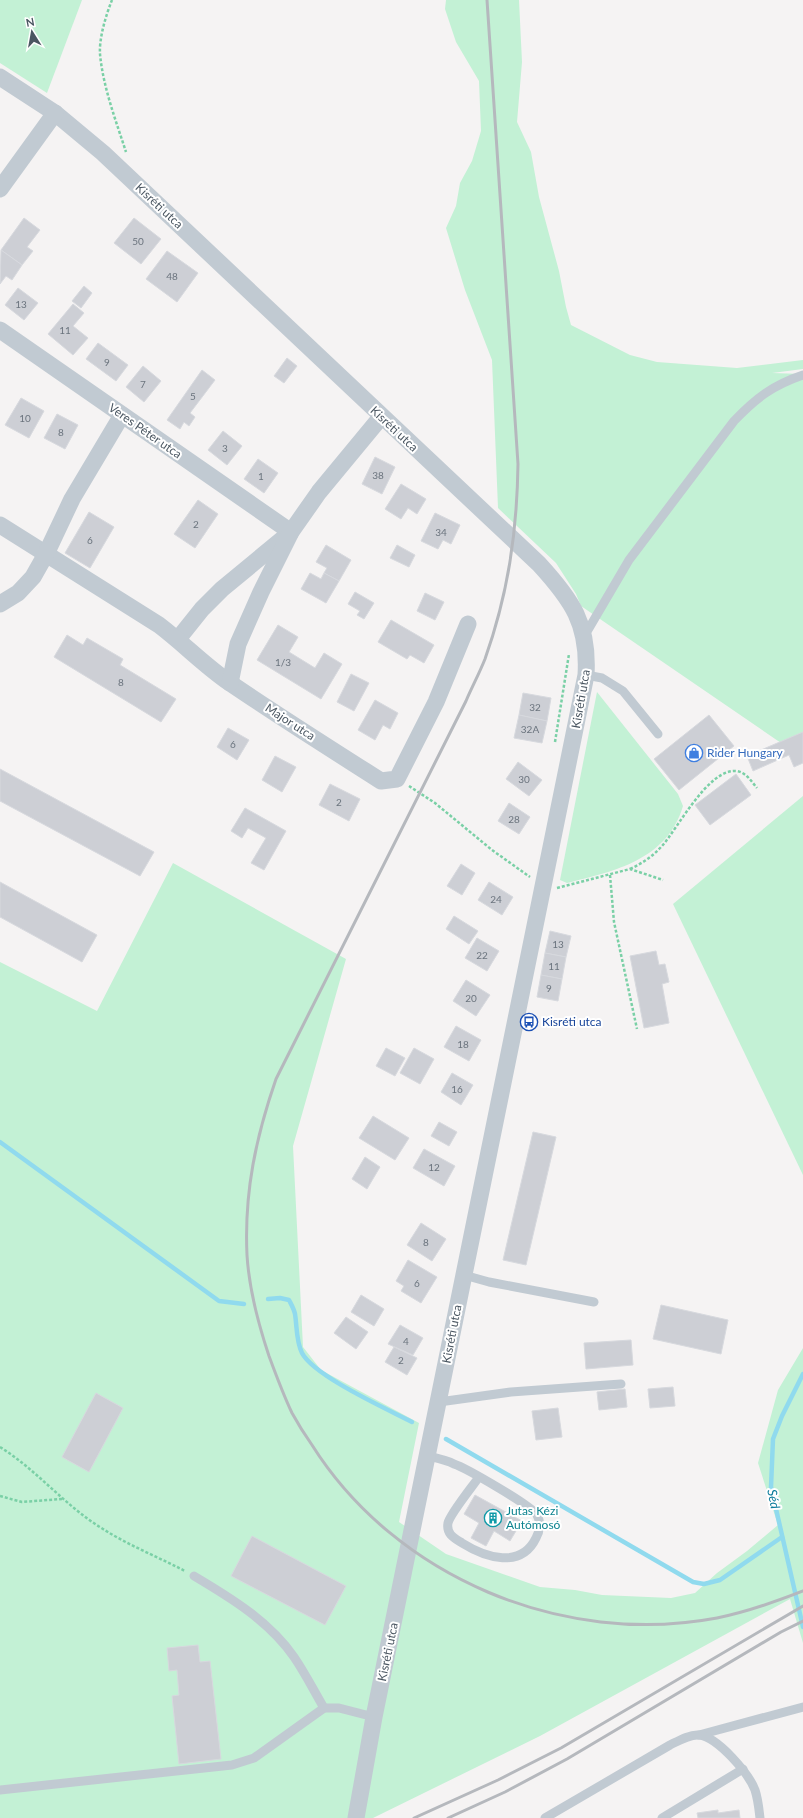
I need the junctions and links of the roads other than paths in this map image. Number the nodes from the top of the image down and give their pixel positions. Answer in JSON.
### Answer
{"nodes":[{"id":1,"x":0,"y":78,"type":"edge"},
{"id":2,"x":55,"y":114,"type":"junction"},
{"id":3,"x":0,"y":189,"type":"edge"},
{"id":4,"x":0,"y":330,"type":"edge"},
{"id":5,"x":803,"y":375,"type":"edge"},
{"id":6,"x":122,"y":415,"type":"junction"},
{"id":7,"x":381,"y":417,"type":"junction"},
{"id":8,"x":0,"y":525,"type":"edge"},
{"id":9,"x":291,"y":532,"type":"junction"},
{"id":10,"x":46,"y":554,"type":"junction"},
{"id":11,"x":0,"y":604,"type":"edge"},
{"id":12,"x":468,"y":624,"type":"dead end"},
{"id":13,"x":585,"y":635,"type":"junction"},
{"id":14,"x":178,"y":639,"type":"junction"},
{"id":15,"x":586,"y":675,"type":"junction"},
{"id":16,"x":230,"y":683,"type":"junction"},
{"id":17,"x":658,"y":734,"type":"dead end"},
{"id":18,"x":464,"y":1275,"type":"junction"},
{"id":19,"x":594,"y":1302,"type":"dead end"},
{"id":20,"x":621,"y":1384,"type":"dead end"},
{"id":21,"x":439,"y":1402,"type":"junction"},
{"id":22,"x":428,"y":1456,"type":"junction"},
{"id":23,"x":478,"y":1478,"type":"junction"},
{"id":24,"x":194,"y":1576,"type":"road end"},
{"id":25,"x":803,"y":1706,"type":"edge"},
{"id":26,"x":324,"y":1708,"type":"junction"},
{"id":27,"x":374,"y":1717,"type":"junction"},
{"id":28,"x":699,"y":1735,"type":"junction"},
{"id":29,"x":742,"y":1769,"type":"junction"},
{"id":30,"x":0,"y":1790,"type":"edge"},
{"id":31,"x":356,"y":1818,"type":"edge"},
{"id":32,"x":545,"y":1818,"type":"edge"},
{"id":33,"x":662,"y":1818,"type":"edge"},
{"id":34,"x":760,"y":1818,"type":"edge"}],
"edges":[{"from":1,"to":2,"type":"street","name":"Kisréti utca"},
{"from":2,"to":3,"type":"street"},
{"from":2,"to":7,"type":"street","name":"Kisréti utca"},
{"from":4,"to":6,"type":"street","name":"Veres Péter utca"},
{"from":5,"to":13,"type":"lane"},
{"from":6,"to":9,"type":"street","name":"Veres Péter utca"},
{"from":6,"to":10,"type":"street"},
{"from":7,"to":9,"type":"street"},
{"from":7,"to":13,"type":"street","name":"Kisréti utca"},
{"from":8,"to":10,"type":"street","name":"Major utca"},
{"from":9,"to":14,"type":"street"},
{"from":9,"to":16,"type":"street"},
{"from":10,"to":11,"type":"street"},
{"from":10,"to":14,"type":"street","name":"Major utca"},
{"from":12,"to":16,"type":"street","name":"Major utca"},
{"from":13,"to":15,"type":"street","name":"Kisréti utca"},
{"from":14,"to":16,"type":"street","name":"Major utca"},
{"from":15,"to":17,"type":"lane"},
{"from":15,"to":18,"type":"street","name":"Kisréti utca"},
{"from":18,"to":19,"type":"lane"},
{"from":18,"to":21,"type":"street","name":"Kisréti utca"},
{"from":20,"to":21,"type":"lane"},
{"from":21,"to":22,"type":"street","name":"Kisréti utca"},
{"from":22,"to":23,"type":"lane"},
{"from":22,"to":27,"type":"street","name":"Kisréti utca"},
{"from":23,"to":23,"type":"lane"},
{"from":24,"to":26,"type":"lane"},
{"from":25,"to":28,"type":"lane"},
{"from":26,"to":27,"type":"lane"},
{"from":26,"to":30,"type":"lane"},
{"from":27,"to":31,"type":"street","name":"Kisréti utca"},
{"from":28,"to":29,"type":"lane"},
{"from":28,"to":32,"type":"lane"},
{"from":29,"to":33,"type":"lane"},
{"from":29,"to":34,"type":"lane"}]}
